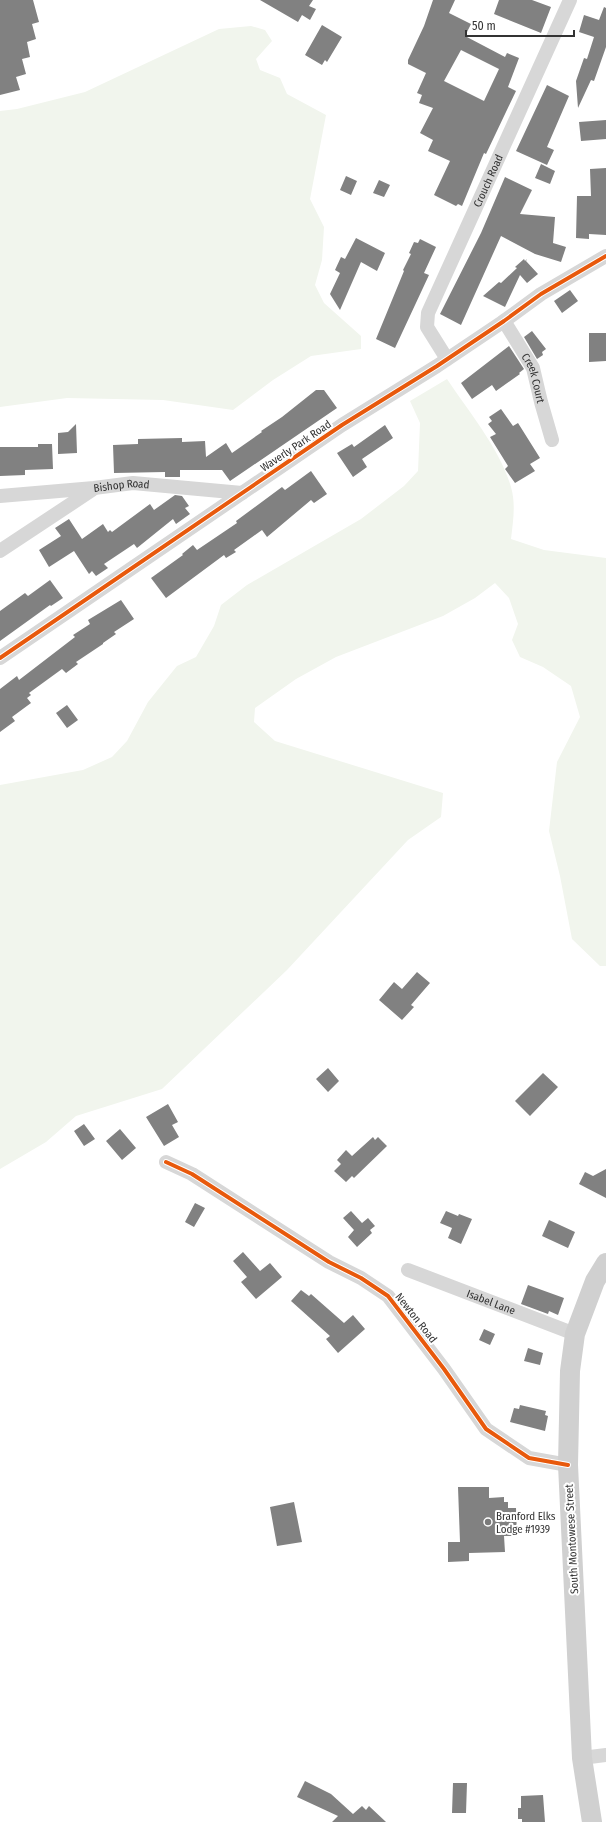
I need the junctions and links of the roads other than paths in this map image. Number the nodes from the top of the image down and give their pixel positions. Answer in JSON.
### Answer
{"nodes":[{"id":1,"x":570,"y":0,"type":"edge"},
{"id":2,"x":606,"y":256,"type":"edge"},
{"id":3,"x":504,"y":321,"type":"junction"},
{"id":4,"x":447,"y":359,"type":"junction"},
{"id":5,"x":552,"y":440,"type":"dead end"},
{"id":6,"x":94,"y":488,"type":"junction"},
{"id":7,"x":242,"y":493,"type":"junction"},
{"id":8,"x":0,"y":496,"type":"edge"},
{"id":9,"x":0,"y":551,"type":"edge"},
{"id":10,"x":0,"y":658,"type":"edge"},
{"id":11,"x":166,"y":1162,"type":"dead end"},
{"id":12,"x":606,"y":1263,"type":"edge"},
{"id":13,"x":408,"y":1270,"type":"dead end"},
{"id":14,"x":575,"y":1334,"type":"junction"},
{"id":15,"x":568,"y":1464,"type":"junction"},
{"id":16,"x":606,"y":1755,"type":"edge"},
{"id":17,"x":582,"y":1758,"type":"junction"},
{"id":18,"x":592,"y":1822,"type":"edge"}],
"edges":[{"from":1,"to":4,"type":"street","name":"Crouch Road"},
{"from":2,"to":3,"type":"street","name":"Waverly Park Road"},
{"from":3,"to":4,"type":"street","name":"Waverly Park Road"},
{"from":3,"to":5,"type":"street","name":"Creek Court"},
{"from":4,"to":7,"type":"street","name":"Waverly Park Road"},
{"from":6,"to":7,"type":"street","name":"Bishop Road"},
{"from":6,"to":8,"type":"street","name":"Bishop Road"},
{"from":6,"to":9,"type":"street"},
{"from":7,"to":10,"type":"street","name":"Waverly Park Road"},
{"from":11,"to":15,"type":"street","name":"Newton Road"},
{"from":12,"to":14,"type":"main road","name":"South Montowese Street"},
{"from":13,"to":14,"type":"street","name":"Isabel Lane"},
{"from":14,"to":15,"type":"main road","name":"South Montowese Street"},
{"from":15,"to":17,"type":"main road","name":"South Montowese Street"},
{"from":16,"to":17,"type":"street"},
{"from":17,"to":18,"type":"main road","name":"South Montowese Street"}]}
